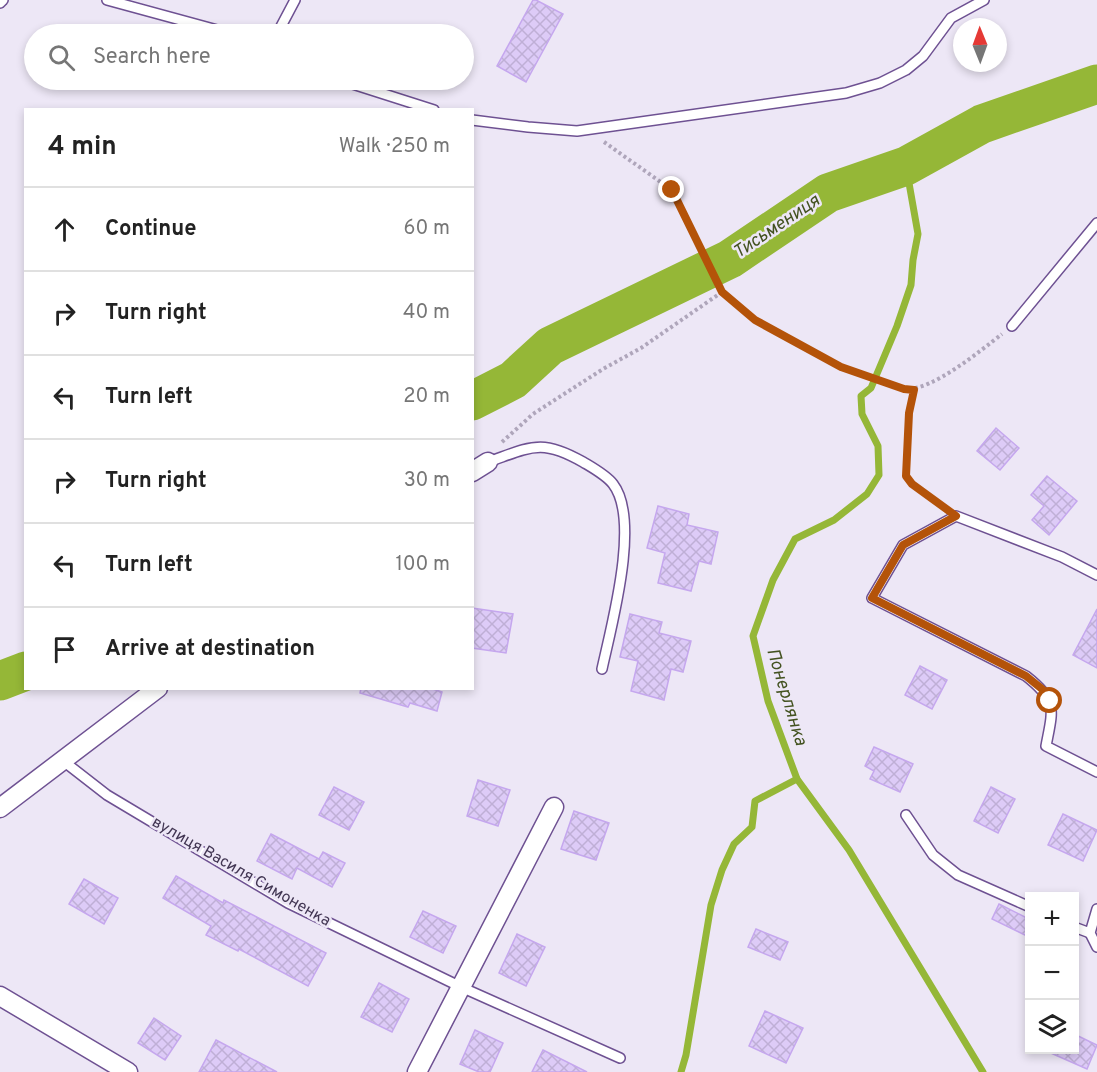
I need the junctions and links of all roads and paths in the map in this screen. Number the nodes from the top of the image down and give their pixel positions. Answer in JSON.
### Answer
{"nodes":[{"id":1,"x":107,"y":0,"type":"edge"},
{"id":2,"x":294,"y":0,"type":"edge"},
{"id":3,"x":984,"y":0,"type":"edge"},
{"id":4,"x":195,"y":24,"type":"edge"},
{"id":5,"x":282,"y":24,"type":"edge"},
{"id":6,"x":371,"y":90,"type":"edge"},
{"id":7,"x":428,"y":108,"type":"edge"},
{"id":8,"x":474,"y":120,"type":"edge"},
{"id":9,"x":585,"y":129,"type":"junction"},
{"id":10,"x":1097,"y":223,"type":"edge"},
{"id":11,"x":722,"y":292,"type":"junction"},
{"id":12,"x":1012,"y":326,"type":"joint"},
{"id":13,"x":914,"y":390,"type":"junction"},
{"id":14,"x":480,"y":467,"type":"edge"},
{"id":15,"x":956,"y":516,"type":"junction"},
{"id":16,"x":1097,"y":575,"type":"edge"},
{"id":17,"x":602,"y":669,"type":"dead end"},
{"id":18,"x":155,"y":690,"type":"edge"},
{"id":19,"x":62,"y":760,"type":"junction"},
{"id":20,"x":1097,"y":772,"type":"edge"},
{"id":21,"x":554,"y":807,"type":"dead end"},
{"id":22,"x":0,"y":808,"type":"edge"},
{"id":23,"x":906,"y":815,"type":"dead end"},
{"id":24,"x":1025,"y":905,"type":"edge"},
{"id":25,"x":1097,"y":909,"type":"edge"},
{"id":26,"x":1079,"y":929,"type":"edge"},
{"id":27,"x":1090,"y":933,"type":"junction"},
{"id":28,"x":1097,"y":947,"type":"edge"},
{"id":29,"x":461,"y":987,"type":"junction"},
{"id":30,"x":0,"y":996,"type":"edge"},
{"id":31,"x":620,"y":1058,"type":"dead end"},
{"id":32,"x":128,"y":1072,"type":"edge"},
{"id":33,"x":417,"y":1072,"type":"edge"}],
"edges":[{"from":1,"to":4,"type":"lane"},
{"from":2,"to":5,"type":"lane"},
{"from":3,"to":9,"type":"lane"},
{"from":6,"to":7,"type":"lane"},
{"from":8,"to":9,"type":"lane"},
{"from":9,"to":11,"type":"path"},
{"from":10,"to":12,"type":"lane"},
{"from":11,"to":13,"type":"path"},
{"from":11,"to":14,"type":"path"},
{"from":12,"to":13,"type":"path"},
{"from":13,"to":15,"type":"path"},
{"from":14,"to":17,"type":"lane"},
{"from":15,"to":16,"type":"lane"},
{"from":15,"to":20,"type":"lane"},
{"from":18,"to":19,"type":"street"},
{"from":19,"to":22,"type":"street"},
{"from":19,"to":29,"type":"lane","name":"вулиця Василя Симоненка"},
{"from":21,"to":29,"type":"street"},
{"from":23,"to":24,"type":"lane"},
{"from":25,"to":27,"type":"lane"},
{"from":26,"to":27,"type":"lane"},
{"from":27,"to":28,"type":"lane"},
{"from":29,"to":31,"type":"lane","name":"вулиця Василя Симоненка"},
{"from":29,"to":33,"type":"street"},
{"from":30,"to":32,"type":"street"}]}
